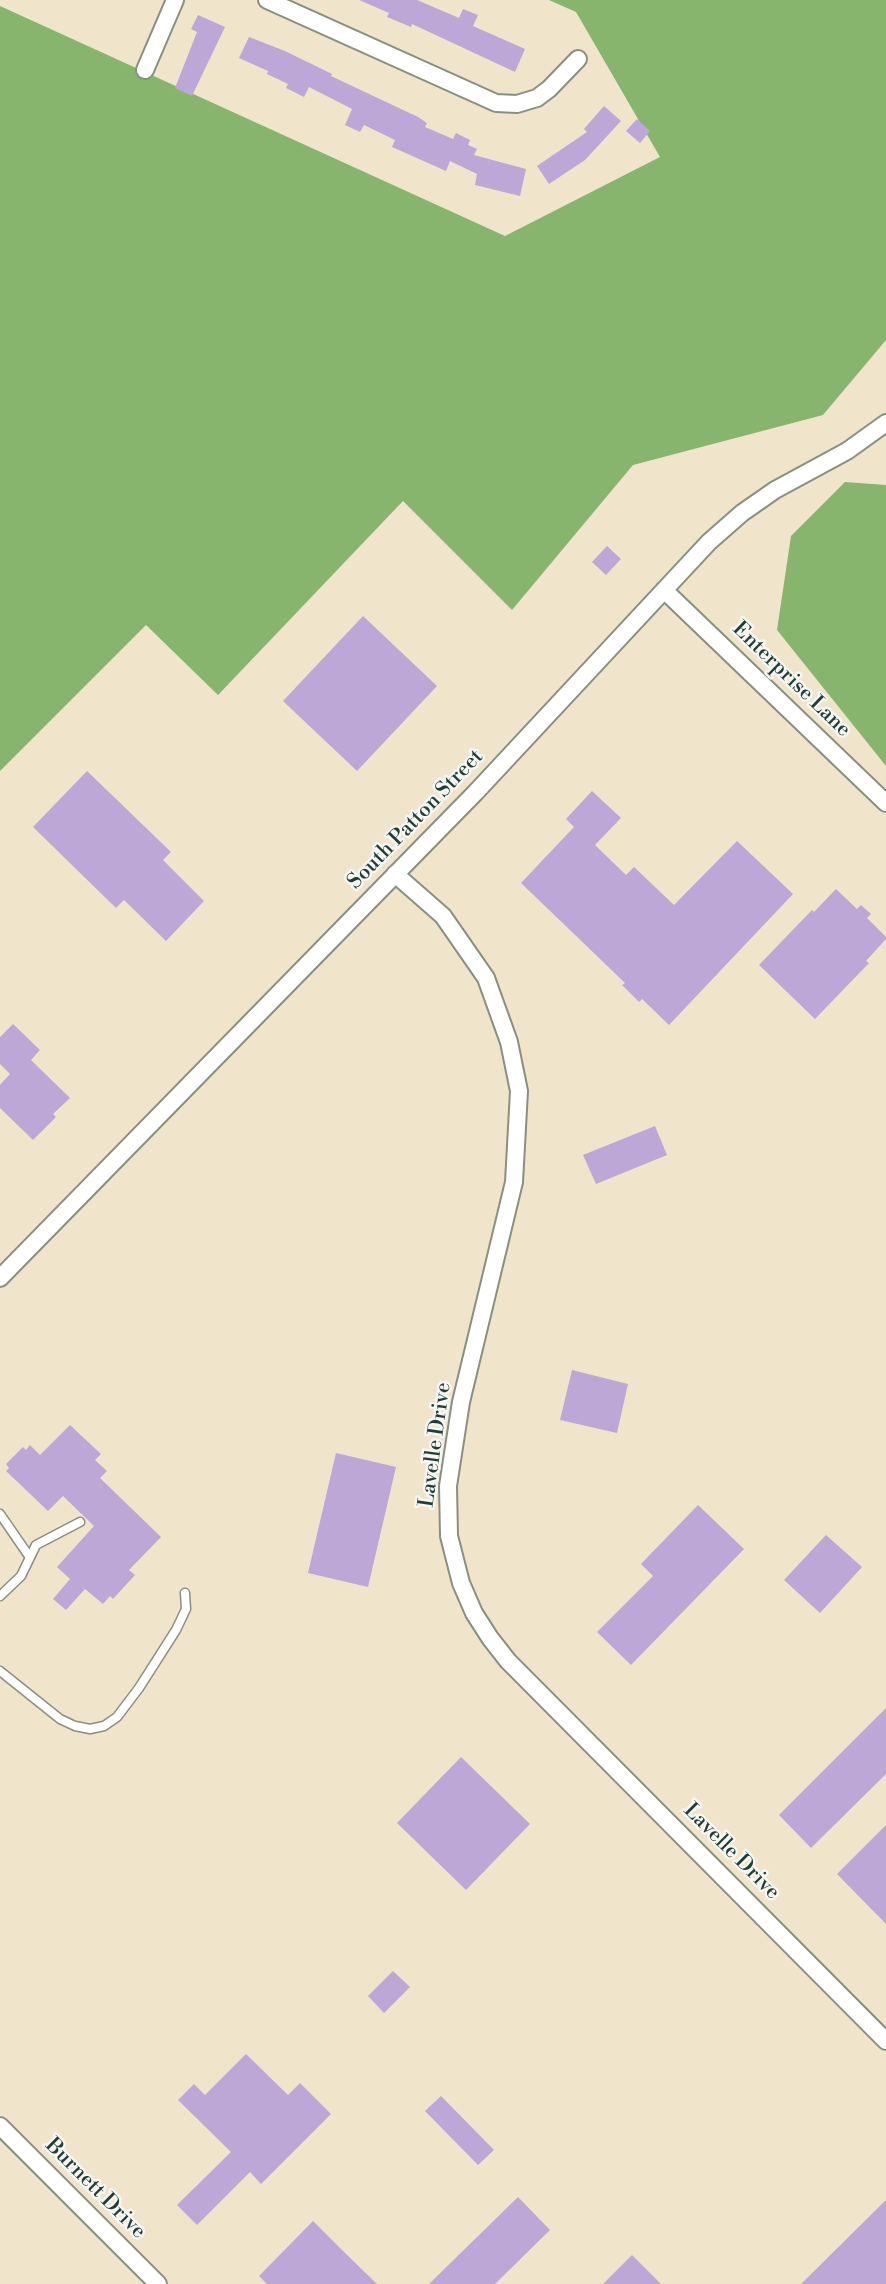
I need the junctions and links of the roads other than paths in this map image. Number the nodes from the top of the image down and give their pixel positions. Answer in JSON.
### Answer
{"nodes":[{"id":1,"x":176,"y":0,"type":"edge"},
{"id":2,"x":267,"y":0,"type":"edge"},
{"id":3,"x":578,"y":59,"type":"dead end"},
{"id":4,"x":145,"y":70,"type":"dead end"},
{"id":5,"x":886,"y":423,"type":"edge"},
{"id":6,"x":664,"y":590,"type":"junction"},
{"id":7,"x":886,"y":803,"type":"edge"},
{"id":8,"x":395,"y":874,"type":"junction"},
{"id":9,"x":0,"y":1278,"type":"edge"},
{"id":10,"x":0,"y":1514,"type":"edge"},
{"id":11,"x":80,"y":1522,"type":"dead end"},
{"id":12,"x":29,"y":1556,"type":"junction"},
{"id":13,"x":184,"y":1593,"type":"dead end"},
{"id":14,"x":0,"y":1596,"type":"edge"},
{"id":15,"x":0,"y":1671,"type":"edge"},
{"id":16,"x":886,"y":2041,"type":"edge"},
{"id":17,"x":0,"y":2126,"type":"edge"},
{"id":18,"x":158,"y":2284,"type":"edge"}],
"edges":[{"from":1,"to":4,"type":"street"},
{"from":2,"to":3,"type":"street"},
{"from":5,"to":6,"type":"street","name":"South Patton Street"},
{"from":6,"to":7,"type":"street","name":"Enterprise Lane"},
{"from":6,"to":8,"type":"street","name":"South Patton Street"},
{"from":8,"to":9,"type":"street","name":"South Patton Street"},
{"from":8,"to":16,"type":"street","name":"Lavelle Drive"},
{"from":10,"to":12,"type":"lane"},
{"from":11,"to":12,"type":"lane"},
{"from":12,"to":14,"type":"lane"},
{"from":13,"to":15,"type":"lane"},
{"from":17,"to":18,"type":"street","name":"Burnett Drive"}]}
